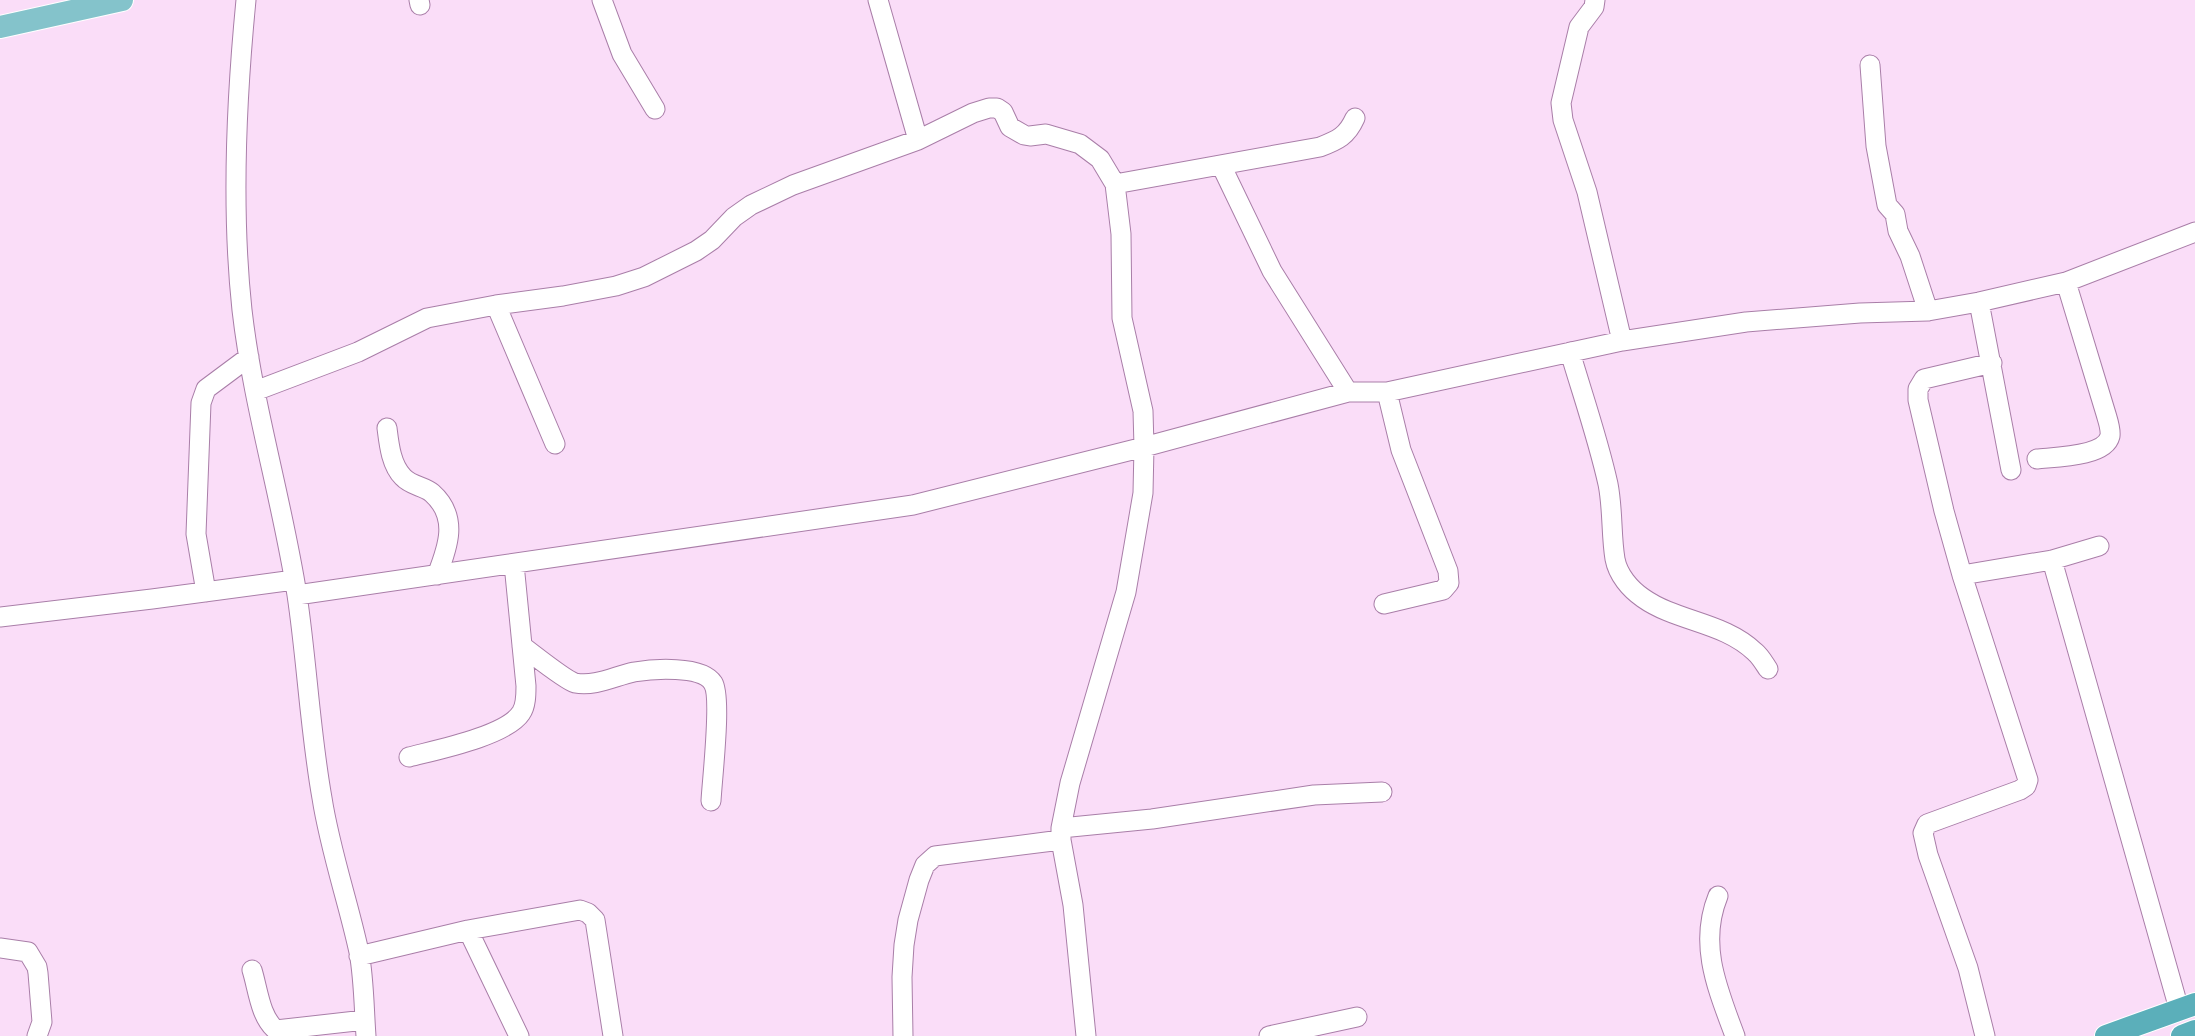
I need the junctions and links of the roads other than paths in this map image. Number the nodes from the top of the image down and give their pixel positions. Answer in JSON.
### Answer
{"nodes":[{"id":1,"x":122,"y":0,"type":"edge"},
{"id":2,"x":246,"y":0,"type":"edge"},
{"id":3,"x":602,"y":0,"type":"edge"},
{"id":4,"x":878,"y":0,"type":"edge"},
{"id":5,"x":1595,"y":0,"type":"edge"},
{"id":6,"x":0,"y":27,"type":"edge"},
{"id":7,"x":1870,"y":65,"type":"dead end"},
{"id":8,"x":655,"y":109,"type":"dead end"},
{"id":9,"x":1354,"y":118,"type":"dead end"},
{"id":10,"x":918,"y":140,"type":"junction"},
{"id":11,"x":1221,"y":165,"type":"junction"},
{"id":12,"x":1115,"y":184,"type":"junction"},
{"id":13,"x":2195,"y":232,"type":"edge"},
{"id":14,"x":2066,"y":282,"type":"junction"},
{"id":15,"x":1979,"y":302,"type":"junction"},
{"id":16,"x":496,"y":305,"type":"junction"},
{"id":17,"x":1928,"y":311,"type":"junction"},
{"id":18,"x":1622,"y":342,"type":"junction"},
{"id":19,"x":1570,"y":352,"type":"junction"},
{"id":20,"x":249,"y":357,"type":"junction"},
{"id":21,"x":1992,"y":363,"type":"junction"},
{"id":22,"x":255,"y":391,"type":"junction"},
{"id":23,"x":1348,"y":392,"type":"junction"},
{"id":24,"x":1387,"y":392,"type":"junction"},
{"id":25,"x":387,"y":428,"type":"dead end"},
{"id":26,"x":555,"y":444,"type":"dead end"},
{"id":27,"x":1144,"y":446,"type":"junction"},
{"id":28,"x":2036,"y":460,"type":"dead end"},
{"id":29,"x":2011,"y":470,"type":"dead end"},
{"id":30,"x":2098,"y":546,"type":"dead end"},
{"id":31,"x":2052,"y":560,"type":"junction"},
{"id":32,"x":514,"y":564,"type":"junction"},
{"id":33,"x":436,"y":575,"type":"junction"},
{"id":34,"x":1962,"y":576,"type":"junction"},
{"id":35,"x":295,"y":587,"type":"junction"},
{"id":36,"x":206,"y":592,"type":"junction"},
{"id":37,"x":1384,"y":604,"type":"dead end"},
{"id":38,"x":0,"y":617,"type":"edge"},
{"id":39,"x":522,"y":646,"type":"junction"},
{"id":40,"x":1768,"y":669,"type":"dead end"},
{"id":41,"x":409,"y":757,"type":"dead end"},
{"id":42,"x":1382,"y":792,"type":"dead end"},
{"id":43,"x":711,"y":801,"type":"dead end"},
{"id":44,"x":1061,"y":834,"type":"junction"},
{"id":45,"x":1718,"y":896,"type":"dead end"},
{"id":46,"x":468,"y":930,"type":"junction"},
{"id":47,"x":0,"y":948,"type":"edge"},
{"id":48,"x":360,"y":956,"type":"junction"},
{"id":49,"x":252,"y":970,"type":"dead end"},
{"id":50,"x":2187,"y":1007,"type":"edge"},
{"id":51,"x":1357,"y":1017,"type":"dead end"},
{"id":52,"x":365,"y":1028,"type":"edge"},
{"id":53,"x":37,"y":1036,"type":"edge"},
{"id":54,"x":519,"y":1036,"type":"edge"},
{"id":55,"x":613,"y":1036,"type":"edge"},
{"id":56,"x":903,"y":1036,"type":"edge"},
{"id":57,"x":1086,"y":1036,"type":"edge"},
{"id":58,"x":1269,"y":1036,"type":"edge"},
{"id":59,"x":1736,"y":1036,"type":"edge"},
{"id":60,"x":1985,"y":1036,"type":"edge"},
{"id":61,"x":2106,"y":1036,"type":"edge"}],
"edges":[{"from":1,"to":6,"type":"main road"},
{"from":2,"to":20,"type":"street"},
{"from":3,"to":8,"type":"street"},
{"from":4,"to":10,"type":"street"},
{"from":5,"to":18,"type":"street"},
{"from":7,"to":17,"type":"street"},
{"from":9,"to":11,"type":"street"},
{"from":10,"to":12,"type":"street"},
{"from":10,"to":16,"type":"street"},
{"from":11,"to":12,"type":"street"},
{"from":11,"to":23,"type":"street"},
{"from":12,"to":27,"type":"street"},
{"from":13,"to":14,"type":"street"},
{"from":14,"to":15,"type":"street"},
{"from":14,"to":28,"type":"street"},
{"from":15,"to":17,"type":"street"},
{"from":15,"to":21,"type":"street"},
{"from":16,"to":22,"type":"street"},
{"from":16,"to":26,"type":"street"},
{"from":17,"to":18,"type":"street"},
{"from":18,"to":19,"type":"street"},
{"from":19,"to":24,"type":"street"},
{"from":19,"to":40,"type":"street"},
{"from":20,"to":22,"type":"street"},
{"from":20,"to":36,"type":"street"},
{"from":21,"to":29,"type":"street"},
{"from":21,"to":34,"type":"street"},
{"from":22,"to":35,"type":"street"},
{"from":23,"to":24,"type":"street"},
{"from":23,"to":27,"type":"street"},
{"from":24,"to":37,"type":"street"},
{"from":25,"to":33,"type":"street"},
{"from":27,"to":32,"type":"street"},
{"from":27,"to":44,"type":"street"},
{"from":30,"to":31,"type":"street"},
{"from":31,"to":34,"type":"street"},
{"from":31,"to":50,"type":"street"},
{"from":32,"to":33,"type":"street"},
{"from":32,"to":39,"type":"street"},
{"from":33,"to":35,"type":"street"},
{"from":34,"to":60,"type":"street"},
{"from":35,"to":36,"type":"street"},
{"from":35,"to":48,"type":"street"},
{"from":36,"to":38,"type":"street"},
{"from":39,"to":41,"type":"street"},
{"from":39,"to":43,"type":"street"},
{"from":42,"to":44,"type":"street"},
{"from":44,"to":56,"type":"street"},
{"from":44,"to":57,"type":"street"},
{"from":45,"to":59,"type":"street"},
{"from":46,"to":48,"type":"street"},
{"from":46,"to":54,"type":"street"},
{"from":46,"to":55,"type":"street"},
{"from":47,"to":53,"type":"street"},
{"from":48,"to":52,"type":"street"},
{"from":49,"to":52,"type":"street"},
{"from":50,"to":61,"type":"highway"},
{"from":51,"to":58,"type":"street"}]}
